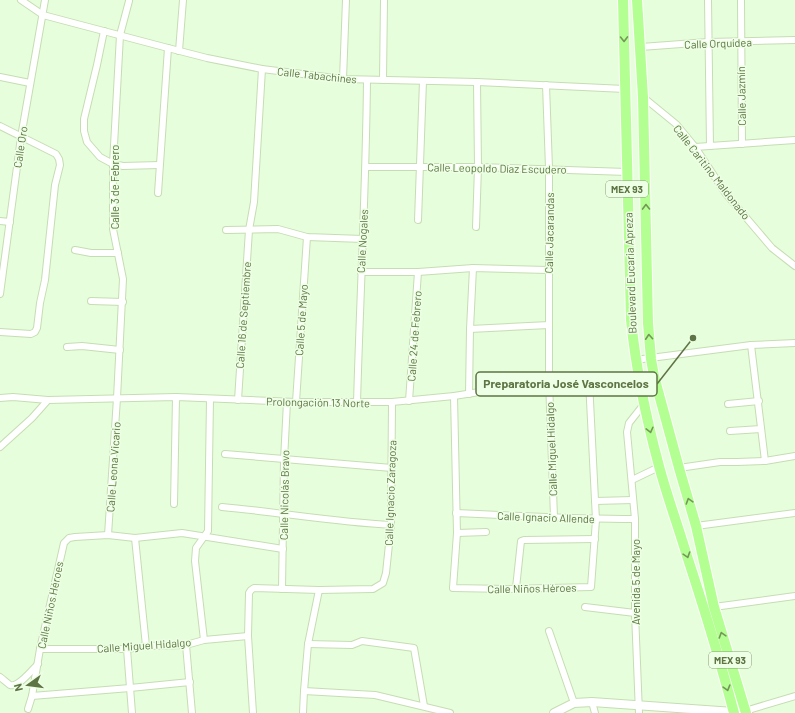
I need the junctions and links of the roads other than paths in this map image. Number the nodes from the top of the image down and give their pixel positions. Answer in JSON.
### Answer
{"nodes":[{"id":1,"x":21,"y":0,"type":"edge"},
{"id":2,"x":45,"y":0,"type":"edge"},
{"id":3,"x":183,"y":0,"type":"edge"},
{"id":4,"x":346,"y":0,"type":"edge"},
{"id":5,"x":384,"y":0,"type":"edge"},
{"id":6,"x":623,"y":0,"type":"edge"},
{"id":7,"x":637,"y":0,"type":"edge"},
{"id":8,"x":708,"y":0,"type":"edge"},
{"id":9,"x":740,"y":0,"type":"edge"},
{"id":10,"x":129,"y":1,"type":"dead end"},
{"id":11,"x":43,"y":15,"type":"junction"},
{"id":12,"x":104,"y":30,"type":"junction"},
{"id":13,"x":120,"y":35,"type":"junction"},
{"id":14,"x":795,"y":40,"type":"edge"},
{"id":15,"x":708,"y":42,"type":"junction"},
{"id":16,"x":740,"y":42,"type":"junction"},
{"id":17,"x":640,"y":47,"type":"junction"},
{"id":18,"x":168,"y":48,"type":"junction"},
{"id":19,"x":180,"y":51,"type":"junction"},
{"id":20,"x":262,"y":69,"type":"junction"},
{"id":21,"x":0,"y":77,"type":"edge"},
{"id":22,"x":343,"y":79,"type":"junction"},
{"id":23,"x":367,"y":80,"type":"junction"},
{"id":24,"x":383,"y":80,"type":"junction"},
{"id":25,"x":423,"y":81,"type":"junction"},
{"id":26,"x":477,"y":82,"type":"junction"},
{"id":27,"x":30,"y":83,"type":"junction"},
{"id":28,"x":546,"y":85,"type":"junction"},
{"id":29,"x":625,"y":89,"type":"junction"},
{"id":30,"x":643,"y":97,"type":"junction"},
{"id":31,"x":0,"y":126,"type":"edge"},
{"id":32,"x":21,"y":137,"type":"junction"},
{"id":33,"x":795,"y":140,"type":"edge"},
{"id":34,"x":742,"y":144,"type":"junction"},
{"id":35,"x":710,"y":146,"type":"junction"},
{"id":36,"x":695,"y":147,"type":"junction"},
{"id":37,"x":113,"y":164,"type":"junction"},
{"id":38,"x":159,"y":165,"type":"junction"},
{"id":39,"x":366,"y":167,"type":"junction"},
{"id":40,"x":421,"y":167,"type":"junction"},
{"id":41,"x":478,"y":167,"type":"junction"},
{"id":42,"x":549,"y":168,"type":"junction"},
{"id":43,"x":627,"y":172,"type":"junction"},
{"id":44,"x":158,"y":192,"type":"dead end"},
{"id":45,"x":418,"y":220,"type":"dead end"},
{"id":46,"x":0,"y":221,"type":"edge"},
{"id":47,"x":10,"y":222,"type":"junction"},
{"id":48,"x":476,"y":227,"type":"dead end"},
{"id":49,"x":226,"y":230,"type":"dead end"},
{"id":50,"x":248,"y":230,"type":"junction"},
{"id":51,"x":307,"y":237,"type":"junction"},
{"id":52,"x":363,"y":239,"type":"junction"},
{"id":53,"x":75,"y":250,"type":"dead end"},
{"id":54,"x":118,"y":253,"type":"junction"},
{"id":55,"x":795,"y":266,"type":"edge"},
{"id":56,"x":473,"y":268,"type":"junction"},
{"id":57,"x":548,"y":270,"type":"junction"},
{"id":58,"x":361,"y":272,"type":"junction"},
{"id":59,"x":418,"y":272,"type":"junction"},
{"id":60,"x":0,"y":294,"type":"edge"},
{"id":61,"x":91,"y":301,"type":"dead end"},
{"id":62,"x":123,"y":302,"type":"junction"},
{"id":63,"x":549,"y":325,"type":"junction"},
{"id":64,"x":470,"y":328,"type":"junction"},
{"id":65,"x":0,"y":332,"type":"edge"},
{"id":66,"x":795,"y":343,"type":"edge"},
{"id":67,"x":751,"y":346,"type":"junction"},
{"id":68,"x":68,"y":348,"type":"dead end"},
{"id":69,"x":120,"y":350,"type":"junction"},
{"id":70,"x":651,"y":359,"type":"junction"},
{"id":71,"x":635,"y":360,"type":"junction"},
{"id":72,"x":654,"y":376,"type":"junction"},
{"id":73,"x":640,"y":378,"type":"junction"},
{"id":74,"x":589,"y":380,"type":"junction"},
{"id":75,"x":549,"y":381,"type":"junction"},
{"id":76,"x":469,"y":394,"type":"junction"},
{"id":77,"x":454,"y":396,"type":"junction"},
{"id":78,"x":176,"y":397,"type":"junction"},
{"id":79,"x":0,"y":398,"type":"edge"},
{"id":80,"x":117,"y":398,"type":"junction"},
{"id":81,"x":210,"y":399,"type":"junction"},
{"id":82,"x":48,"y":400,"type":"junction"},
{"id":83,"x":238,"y":400,"type":"junction"},
{"id":84,"x":409,"y":401,"type":"junction"},
{"id":85,"x":759,"y":401,"type":"junction"},
{"id":86,"x":287,"y":402,"type":"junction"},
{"id":87,"x":296,"y":402,"type":"junction"},
{"id":88,"x":392,"y":402,"type":"junction"},
{"id":89,"x":357,"y":403,"type":"junction"},
{"id":90,"x":644,"y":404,"type":"junction"},
{"id":91,"x":728,"y":404,"type":"dead end"},
{"id":92,"x":761,"y":429,"type":"junction"},
{"id":93,"x":730,"y":431,"type":"dead end"},
{"id":94,"x":0,"y":447,"type":"edge"},
{"id":95,"x":225,"y":454,"type":"dead end"},
{"id":96,"x":795,"y":456,"type":"edge"},
{"id":97,"x":284,"y":460,"type":"junction"},
{"id":98,"x":765,"y":461,"type":"junction"},
{"id":99,"x":659,"y":467,"type":"junction"},
{"id":100,"x":392,"y":468,"type":"junction"},
{"id":101,"x":679,"y":468,"type":"junction"},
{"id":102,"x":632,"y":480,"type":"junction"},
{"id":103,"x":633,"y":500,"type":"junction"},
{"id":104,"x":595,"y":501,"type":"junction"},
{"id":105,"x":174,"y":504,"type":"dead end"},
{"id":106,"x":222,"y":507,"type":"dead end"},
{"id":107,"x":284,"y":513,"type":"junction"},
{"id":108,"x":456,"y":513,"type":"junction"},
{"id":109,"x":795,"y":513,"type":"edge"},
{"id":110,"x":554,"y":517,"type":"junction"},
{"id":111,"x":635,"y":519,"type":"junction"},
{"id":112,"x":596,"y":520,"type":"junction"},
{"id":113,"x":390,"y":525,"type":"junction"},
{"id":114,"x":696,"y":526,"type":"junction"},
{"id":115,"x":486,"y":532,"type":"dead end"},
{"id":116,"x":457,"y":533,"type":"junction"},
{"id":117,"x":108,"y":535,"type":"junction"},
{"id":118,"x":204,"y":537,"type":"junction"},
{"id":119,"x":134,"y":538,"type":"junction"},
{"id":120,"x":595,"y":539,"type":"junction"},
{"id":121,"x":283,"y":549,"type":"junction"},
{"id":122,"x":282,"y":588,"type":"junction"},
{"id":123,"x":516,"y":588,"type":"junction"},
{"id":124,"x":319,"y":590,"type":"junction"},
{"id":125,"x":795,"y":596,"type":"edge"},
{"id":126,"x":586,"y":607,"type":"dead end"},
{"id":127,"x":709,"y":609,"type":"junction"},
{"id":128,"x":635,"y":613,"type":"junction"},
{"id":129,"x":549,"y":631,"type":"dead end"},
{"id":130,"x":248,"y":636,"type":"junction"},
{"id":131,"x":204,"y":640,"type":"junction"},
{"id":132,"x":308,"y":644,"type":"junction"},
{"id":133,"x":186,"y":645,"type":"junction"},
{"id":134,"x":146,"y":646,"type":"junction"},
{"id":135,"x":40,"y":649,"type":"junction"},
{"id":136,"x":127,"y":649,"type":"junction"},
{"id":137,"x":38,"y":664,"type":"junction"},
{"id":138,"x":0,"y":677,"type":"edge"},
{"id":139,"x":190,"y":682,"type":"junction"},
{"id":140,"x":130,"y":688,"type":"junction"},
{"id":141,"x":304,"y":691,"type":"junction"},
{"id":142,"x":32,"y":696,"type":"junction"},
{"id":143,"x":795,"y":696,"type":"edge"},
{"id":144,"x":592,"y":702,"type":"junction"},
{"id":145,"x":574,"y":704,"type":"junction"},
{"id":146,"x":424,"y":706,"type":"junction"},
{"id":147,"x":28,"y":709,"type":"dead end"},
{"id":148,"x":639,"y":709,"type":"edge"},
{"id":149,"x":682,"y":710,"type":"edge"},
{"id":150,"x":734,"y":712,"type":"edge"},
{"id":151,"x":746,"y":712,"type":"edge"},
{"id":152,"x":132,"y":713,"type":"edge"},
{"id":153,"x":192,"y":713,"type":"edge"},
{"id":154,"x":253,"y":713,"type":"edge"},
{"id":155,"x":303,"y":713,"type":"edge"},
{"id":156,"x":450,"y":713,"type":"edge"},
{"id":157,"x":554,"y":713,"type":"edge"},
{"id":158,"x":595,"y":713,"type":"edge"}],
"edges":[{"from":1,"to":11,"type":"street","name":"Calle Tabachines"},
{"from":2,"to":11,"type":"street","name":"Calle Oro"},
{"from":3,"to":19,"type":"street"},
{"from":4,"to":22,"type":"street"},
{"from":5,"to":24,"type":"street"},
{"from":6,"to":29,"type":"main road","name":"Boulevard Eucaria Apreza","number":"MEX 93","one_way":true},
{"from":7,"to":17,"type":"main road","name":"Boulevard Eucaria Apreza","number":"MEX 93"},
{"from":8,"to":15,"type":"street"},
{"from":9,"to":16,"type":"street","name":"Calle Jazmín"},
{"from":10,"to":13,"type":"street","name":"Calle 3 de Febrero"},
{"from":11,"to":12,"type":"street","name":"Calle Tabachines"},
{"from":11,"to":27,"type":"street","name":"Calle Oro"},
{"from":12,"to":13,"type":"street","name":"Calle Tabachines"},
{"from":12,"to":37,"type":"street"},
{"from":13,"to":18,"type":"street","name":"Calle Tabachines"},
{"from":13,"to":37,"type":"street","name":"Calle 3 de Febrero"},
{"from":14,"to":16,"type":"street","name":"Calle Orquídea"},
{"from":15,"to":16,"type":"street","name":"Calle Orquídea"},
{"from":15,"to":17,"type":"street","name":"Calle Orquídea"},
{"from":15,"to":35,"type":"street"},
{"from":16,"to":34,"type":"street","name":"Calle Jazmín"},
{"from":17,"to":30,"type":"main road","name":"Boulevard Eucaria Apreza","number":"MEX 93"},
{"from":18,"to":19,"type":"street","name":"Calle Tabachines"},
{"from":18,"to":38,"type":"street"},
{"from":19,"to":20,"type":"street","name":"Calle Tabachines"},
{"from":20,"to":22,"type":"street","name":"Calle Tabachines"},
{"from":20,"to":50,"type":"street","name":"Calle 16 de Septiembre"},
{"from":21,"to":27,"type":"street"},
{"from":22,"to":23,"type":"street","name":"Calle Tabachines"},
{"from":23,"to":24,"type":"street","name":"Calle Tabachines"},
{"from":23,"to":39,"type":"street","name":"Calle Nogales"},
{"from":24,"to":25,"type":"street","name":"Calle Tabachines"},
{"from":25,"to":26,"type":"street","name":"Calle Tabachines"},
{"from":25,"to":40,"type":"street"},
{"from":26,"to":28,"type":"street","name":"Calle Tabachines"},
{"from":26,"to":41,"type":"street"},
{"from":27,"to":32,"type":"street","name":"Calle Oro"},
{"from":28,"to":29,"type":"street","name":"Calle Tabachines"},
{"from":28,"to":42,"type":"street","name":"Calle Jacarandas"},
{"from":29,"to":43,"type":"main road","name":"Boulevard Eucaria Apreza","number":"MEX 93"},
{"from":30,"to":36,"type":"street","name":"Calle Caritino Maldonado"},
{"from":70,"to":30,"type":"main road","name":"Boulevard Eucaria Apreza","number":"MEX 93","one_way":true},
{"from":31,"to":32,"type":"street"},
{"from":32,"to":47,"type":"street","name":"Calle Oro"},
{"from":32,"to":65,"type":"street"},
{"from":33,"to":34,"type":"street"},
{"from":34,"to":35,"type":"street"},
{"from":35,"to":36,"type":"street"},
{"from":36,"to":55,"type":"street","name":"Calle Caritino Maldonado"},
{"from":37,"to":38,"type":"street"},
{"from":37,"to":54,"type":"street","name":"Calle 3 de Febrero"},
{"from":38,"to":44,"type":"street"},
{"from":39,"to":40,"type":"street","name":"Calle Leopoldo Díaz Escudero"},
{"from":39,"to":52,"type":"street","name":"Calle Nogales"},
{"from":40,"to":41,"type":"street","name":"Calle Leopoldo Díaz Escudero"},
{"from":40,"to":45,"type":"street"},
{"from":41,"to":42,"type":"street","name":"Calle Leopoldo Díaz Escudero"},
{"from":41,"to":48,"type":"street"},
{"from":42,"to":43,"type":"street","name":"Calle Leopoldo Díaz Escudero"},
{"from":42,"to":57,"type":"street","name":"Calle Jacarandas"},
{"from":43,"to":71,"type":"main road","name":"Boulevard Eucaria Apreza","number":"MEX 93"},
{"from":46,"to":47,"type":"street"},
{"from":47,"to":60,"type":"street","name":"Calle Oro"},
{"from":49,"to":50,"type":"street"},
{"from":50,"to":51,"type":"street"},
{"from":50,"to":83,"type":"street","name":"Calle 16 de Septiembre"},
{"from":51,"to":52,"type":"street"},
{"from":51,"to":87,"type":"street","name":"Calle 5 de Mayo"},
{"from":52,"to":58,"type":"street","name":"Calle Nogales"},
{"from":53,"to":54,"type":"street"},
{"from":54,"to":62,"type":"street","name":"Calle 3 de Febrero"},
{"from":56,"to":57,"type":"street"},
{"from":56,"to":59,"type":"street"},
{"from":56,"to":64,"type":"street"},
{"from":57,"to":63,"type":"street","name":"Calle Jacarandas"},
{"from":58,"to":59,"type":"street"},
{"from":58,"to":89,"type":"street","name":"Calle Nogales"},
{"from":59,"to":84,"type":"street","name":"Calle 24 de Febrero"},
{"from":61,"to":62,"type":"street"},
{"from":62,"to":69,"type":"street","name":"Calle 3 de Febrero"},
{"from":63,"to":64,"type":"street"},
{"from":63,"to":75,"type":"street","name":"Calle Jacarandas"},
{"from":64,"to":76,"type":"street"},
{"from":66,"to":67,"type":"street"},
{"from":67,"to":70,"type":"street"},
{"from":67,"to":85,"type":"street"},
{"from":68,"to":69,"type":"street"},
{"from":69,"to":80,"type":"street","name":"Calle 3 de Febrero"},
{"from":70,"to":71,"type":"street"},
{"from":70,"to":72,"type":"main road","name":"Boulevard Eucaria Apreza","number":"MEX 93"},
{"from":71,"to":73,"type":"main road","name":"Boulevard Eucaria Apreza","number":"MEX 93"},
{"from":72,"to":73,"type":"street","name":"Prolongación 13 Norte"},
{"from":72,"to":101,"type":"main road","number":"MEX 93"},
{"from":73,"to":74,"type":"street","name":"Prolongación 13 Norte"},
{"from":73,"to":90,"type":"main road","number":"MEX 93"},
{"from":74,"to":75,"type":"street","name":"Prolongación 13 Norte"},
{"from":74,"to":104,"type":"street","name":"Calle Niños Héroes"},
{"from":75,"to":76,"type":"street","name":"Prolongación 13 Norte"},
{"from":75,"to":110,"type":"street","name":"Calle Miguel Hidalgo"},
{"from":76,"to":77,"type":"street","name":"Prolongación 13 Norte"},
{"from":77,"to":84,"type":"street","name":"Prolongación 13 Norte"},
{"from":77,"to":108,"type":"street"},
{"from":78,"to":80,"type":"street","name":"Prolongación 13 Norte"},
{"from":78,"to":81,"type":"street","name":"Prolongación 13 Norte"},
{"from":78,"to":105,"type":"street"},
{"from":79,"to":82,"type":"street","name":"Prolongación 13 Norte"},
{"from":80,"to":82,"type":"street","name":"Prolongación 13 Norte"},
{"from":80,"to":117,"type":"street","name":"Calle Leona Vicario"},
{"from":81,"to":83,"type":"street","name":"Prolongación 13 Norte"},
{"from":81,"to":118,"type":"street"},
{"from":82,"to":94,"type":"street"},
{"from":83,"to":86,"type":"street","name":"Prolongación 13 Norte"},
{"from":84,"to":88,"type":"street","name":"Prolongación 13 Norte"},
{"from":85,"to":91,"type":"street"},
{"from":85,"to":92,"type":"street"},
{"from":86,"to":87,"type":"street","name":"Prolongación 13 Norte"},
{"from":86,"to":97,"type":"street","name":"Calle Nicolás Bravo"},
{"from":87,"to":89,"type":"street","name":"Prolongación 13 Norte"},
{"from":88,"to":89,"type":"street","name":"Prolongación 13 Norte"},
{"from":88,"to":100,"type":"street","name":"Calle Ignacio Zaragoza"},
{"from":90,"to":99,"type":"main road","number":"MEX 93","one_way":true},
{"from":90,"to":102,"type":"street","name":"Avenida 5 de Mayo"},
{"from":92,"to":93,"type":"street"},
{"from":92,"to":98,"type":"street"},
{"from":95,"to":97,"type":"street"},
{"from":96,"to":98,"type":"street"},
{"from":97,"to":100,"type":"street"},
{"from":97,"to":107,"type":"street","name":"Calle Nicolás Bravo"},
{"from":98,"to":101,"type":"street"},
{"from":99,"to":102,"type":"street"},
{"from":99,"to":127,"type":"main road","number":"MEX 93","one_way":true},
{"from":100,"to":113,"type":"street","name":"Calle Ignacio Zaragoza"},
{"from":114,"to":101,"type":"main road","number":"MEX 93","one_way":true},
{"from":102,"to":103,"type":"street","name":"Avenida 5 de Mayo"},
{"from":103,"to":104,"type":"street"},
{"from":103,"to":111,"type":"street","name":"Avenida 5 de Mayo"},
{"from":104,"to":112,"type":"street","name":"Calle Niños Héroes"},
{"from":106,"to":107,"type":"street"},
{"from":107,"to":113,"type":"street"},
{"from":107,"to":121,"type":"street","name":"Calle Nicolás Bravo"},
{"from":108,"to":110,"type":"street","name":"Calle Ignacio Allende"},
{"from":108,"to":116,"type":"street"},
{"from":109,"to":114,"type":"street"},
{"from":110,"to":112,"type":"street","name":"Calle Ignacio Allende"},
{"from":111,"to":112,"type":"street","name":"Calle Ignacio Allende"},
{"from":111,"to":128,"type":"street","name":"Avenida 5 de Mayo"},
{"from":112,"to":120,"type":"street","name":"Calle Niños Héroes"},
{"from":113,"to":124,"type":"street","name":"Calle Ignacio Zaragoza"},
{"from":114,"to":127,"type":"main road","number":"MEX 93"},
{"from":115,"to":116,"type":"street"},
{"from":116,"to":123,"type":"street","name":"Calle Niños Héroes"},
{"from":117,"to":119,"type":"street"},
{"from":117,"to":135,"type":"street","name":"Calle Niños Héroes"},
{"from":118,"to":119,"type":"street"},
{"from":118,"to":121,"type":"street"},
{"from":118,"to":131,"type":"street"},
{"from":119,"to":134,"type":"street"},
{"from":120,"to":123,"type":"street"},
{"from":120,"to":123,"type":"street","name":"Calle Niños Héroes"},
{"from":121,"to":122,"type":"street","name":"Calle Nicolás Bravo"},
{"from":122,"to":124,"type":"street"},
{"from":122,"to":130,"type":"street"},
{"from":124,"to":132,"type":"street"},
{"from":125,"to":127,"type":"street"},
{"from":126,"to":128,"type":"street"},
{"from":127,"to":150,"type":"main road","number":"MEX 93","one_way":true},
{"from":151,"to":127,"type":"main road","number":"MEX 93","one_way":true},
{"from":128,"to":148,"type":"street","name":"Avenida 5 de Mayo"},
{"from":129,"to":145,"type":"street"},
{"from":130,"to":131,"type":"street","name":"Calle Miguel Hidalgo"},
{"from":130,"to":154,"type":"street"},
{"from":131,"to":133,"type":"street","name":"Calle Miguel Hidalgo"},
{"from":132,"to":141,"type":"street"},
{"from":132,"to":146,"type":"street"},
{"from":133,"to":134,"type":"street","name":"Calle Miguel Hidalgo"},
{"from":133,"to":139,"type":"street"},
{"from":134,"to":136,"type":"street","name":"Calle Miguel Hidalgo"},
{"from":135,"to":136,"type":"street","name":"Calle Miguel Hidalgo"},
{"from":135,"to":137,"type":"street","name":"Calle Niños Héroes"},
{"from":136,"to":140,"type":"street"},
{"from":137,"to":138,"type":"street"},
{"from":137,"to":142,"type":"street","name":"Calle Niños Héroes"},
{"from":139,"to":140,"type":"street"},
{"from":139,"to":153,"type":"street"},
{"from":140,"to":142,"type":"street"},
{"from":140,"to":152,"type":"street"},
{"from":141,"to":146,"type":"street"},
{"from":141,"to":155,"type":"street"},
{"from":142,"to":147,"type":"street","name":"Calle Niños Héroes"},
{"from":143,"to":151,"type":"street"},
{"from":144,"to":145,"type":"street"},
{"from":144,"to":148,"type":"street"},
{"from":144,"to":158,"type":"street"},
{"from":145,"to":157,"type":"street"},
{"from":146,"to":156,"type":"street"},
{"from":148,"to":149,"type":"street"},
{"from":149,"to":150,"type":"street"},
{"from":150,"to":151,"type":"street"}]}
